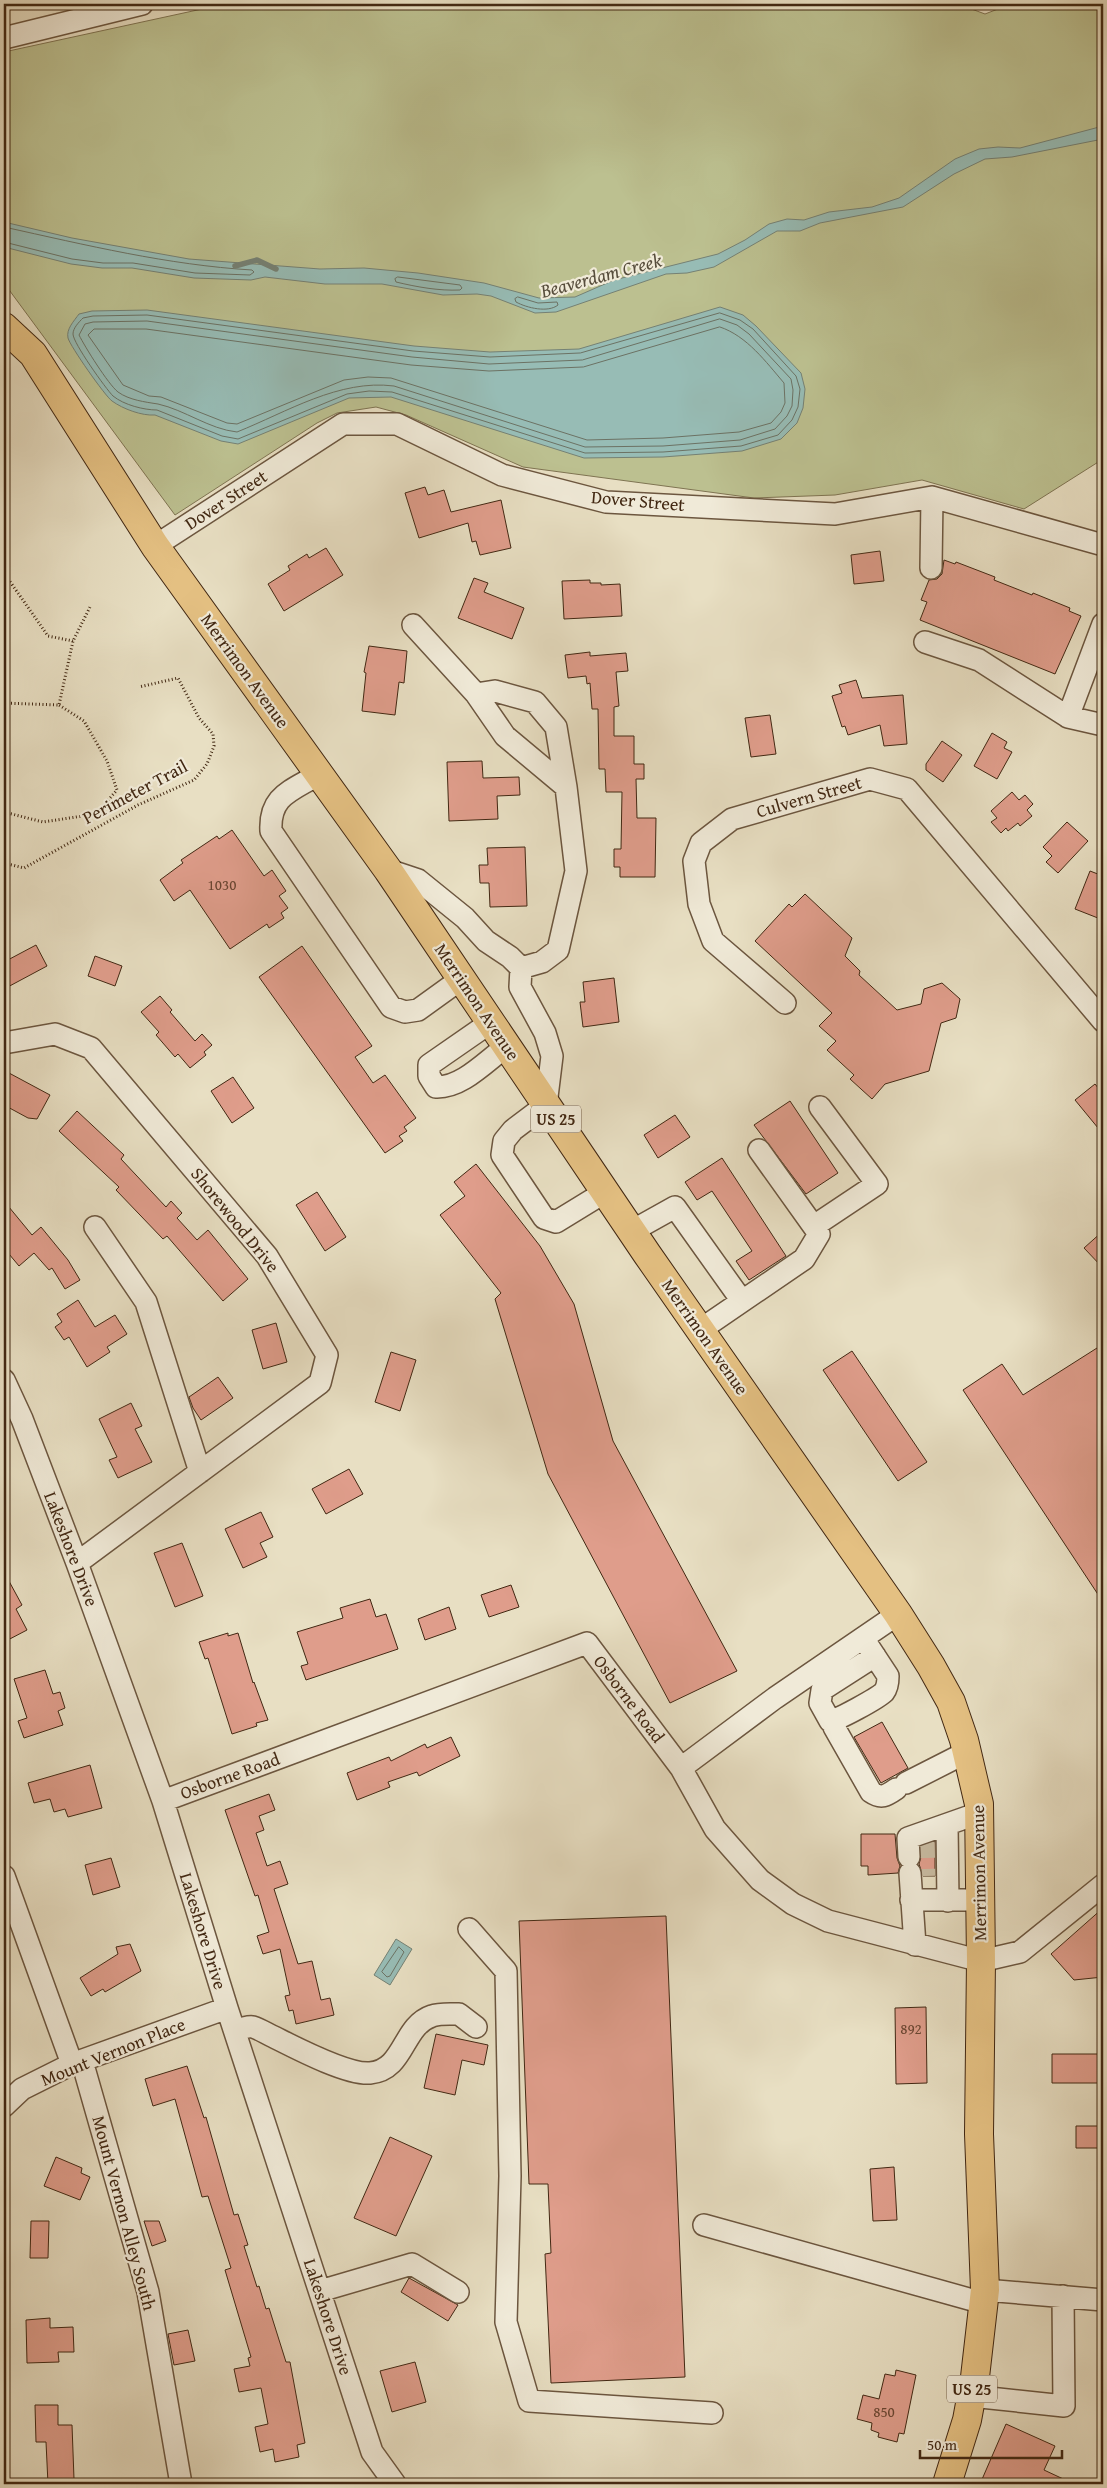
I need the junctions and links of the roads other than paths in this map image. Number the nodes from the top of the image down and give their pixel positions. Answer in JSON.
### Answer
{"nodes":[{"id":1,"x":142,"y":4,"type":"edge"},
{"id":2,"x":4,"y":38,"type":"edge"},
{"id":3,"x":4,"y":326,"type":"edge"},
{"id":4,"x":932,"y":497,"type":"junction"},
{"id":5,"x":155,"y":546,"type":"junction"},
{"id":6,"x":1103,"y":546,"type":"edge"},
{"id":7,"x":931,"y":568,"type":"dead end"},
{"id":8,"x":1103,"y":624,"type":"edge"},
{"id":9,"x":413,"y":625,"type":"dead end"},
{"id":10,"x":925,"y":642,"type":"dead end"},
{"id":11,"x":476,"y":694,"type":"junction"},
{"id":12,"x":1068,"y":717,"type":"junction"},
{"id":13,"x":1103,"y":724,"type":"edge"},
{"id":14,"x":319,"y":774,"type":"junction"},
{"id":15,"x":566,"y":787,"type":"junction"},
{"id":16,"x":388,"y":870,"type":"junction"},
{"id":17,"x":521,"y":968,"type":"junction"},
{"id":18,"x":461,"y":979,"type":"junction"},
{"id":19,"x":784,"y":1003,"type":"dead end"},
{"id":20,"x":1103,"y":1021,"type":"edge"},
{"id":21,"x":491,"y":1022,"type":"junction"},
{"id":22,"x":4,"y":1043,"type":"edge"},
{"id":23,"x":507,"y":1046,"type":"junction"},
{"id":24,"x":546,"y":1104,"type":"junction"},
{"id":25,"x":820,"y":1107,"type":"dead end"},
{"id":26,"x":760,"y":1150,"type":"dead end"},
{"id":27,"x":605,"y":1192,"type":"junction"},
{"id":28,"x":814,"y":1226,"type":"junction"},
{"id":29,"x":96,"y":1227,"type":"dead end"},
{"id":30,"x":632,"y":1231,"type":"junction"},
{"id":31,"x":742,"y":1301,"type":"junction"},
{"id":32,"x":700,"y":1330,"type":"junction"},
{"id":33,"x":4,"y":1380,"type":"edge"},
{"id":34,"x":200,"y":1472,"type":"junction"},
{"id":35,"x":77,"y":1563,"type":"junction"},
{"id":36,"x":898,"y":1614,"type":"junction"},
{"id":37,"x":863,"y":1638,"type":"junction"},
{"id":38,"x":875,"y":1656,"type":"junction"},
{"id":39,"x":835,"y":1720,"type":"junction"},
{"id":40,"x":967,"y":1752,"type":"junction"},
{"id":41,"x":681,"y":1768,"type":"junction"},
{"id":42,"x":163,"y":1801,"type":"junction"},
{"id":43,"x":979,"y":1813,"type":"junction"},
{"id":44,"x":947,"y":1825,"type":"junction"},
{"id":45,"x":4,"y":1876,"type":"edge"},
{"id":46,"x":1103,"y":1884,"type":"edge"},
{"id":47,"x":981,"y":1900,"type":"junction"},
{"id":48,"x":918,"y":1901,"type":"junction"},
{"id":49,"x":948,"y":1901,"type":"junction"},
{"id":50,"x":469,"y":1929,"type":"dead end"},
{"id":51,"x":915,"y":1945,"type":"junction"},
{"id":52,"x":981,"y":1961,"type":"junction"},
{"id":53,"x":227,"y":2008,"type":"junction"},
{"id":54,"x":476,"y":2027,"type":"dead end"},
{"id":55,"x":234,"y":2031,"type":"junction"},
{"id":56,"x":77,"y":2062,"type":"junction"},
{"id":57,"x":4,"y":2106,"type":"edge"},
{"id":58,"x":704,"y":2225,"type":"dead end"},
{"id":59,"x":320,"y":2291,"type":"junction"},
{"id":60,"x":458,"y":2292,"type":"dead end"},
{"id":61,"x":1063,"y":2296,"type":"junction"},
{"id":62,"x":984,"y":2297,"type":"junction"},
{"id":63,"x":1103,"y":2300,"type":"edge"},
{"id":64,"x":971,"y":2396,"type":"junction"},
{"id":65,"x":712,"y":2413,"type":"dead end"},
{"id":66,"x":372,"y":2452,"type":"junction"},
{"id":67,"x":181,"y":2484,"type":"edge"},
{"id":68,"x":381,"y":2484,"type":"edge"},
{"id":69,"x":395,"y":2484,"type":"edge"},
{"id":70,"x":947,"y":2484,"type":"edge"}],
"edges":[{"from":1,"to":2,"type":"street"},
{"from":3,"to":5,"type":"main road","name":"Merrimon Avenue","number":"US 25"},
{"from":4,"to":5,"type":"street","name":"Dover Street"},
{"from":4,"to":6,"type":"street","name":"Dover Street"},
{"from":4,"to":7,"type":"street"},
{"from":5,"to":14,"type":"main road","name":"Merrimon Avenue","number":"US 25"},
{"from":8,"to":12,"type":"street"},
{"from":9,"to":11,"type":"street"},
{"from":10,"to":12,"type":"street"},
{"from":11,"to":15,"type":"street"},
{"from":11,"to":15,"type":"street"},
{"from":12,"to":13,"type":"street"},
{"from":14,"to":16,"type":"main road","name":"Merrimon Avenue","number":"US 25"},
{"from":14,"to":18,"type":"street"},
{"from":15,"to":17,"type":"street"},
{"from":16,"to":17,"type":"street"},
{"from":16,"to":18,"type":"main road","name":"Merrimon Avenue","number":"US 25"},
{"from":17,"to":24,"type":"street"},
{"from":18,"to":21,"type":"main road","name":"Merrimon Avenue","number":"US 25"},
{"from":19,"to":20,"type":"street","name":"Culvern Street"},
{"from":21,"to":23,"type":"main road","name":"Merrimon Avenue","number":"US 25"},
{"from":21,"to":23,"type":"street"},
{"from":22,"to":34,"type":"street","name":"Shorewood Drive"},
{"from":23,"to":24,"type":"main road","name":"Merrimon Avenue","number":"US 25"},
{"from":24,"to":27,"type":"main road","name":"Merrimon Avenue","number":"US 25"},
{"from":24,"to":27,"type":"street"},
{"from":25,"to":28,"type":"street"},
{"from":26,"to":28,"type":"street"},
{"from":27,"to":30,"type":"main road","name":"Merrimon Avenue","number":"US 25"},
{"from":28,"to":31,"type":"street"},
{"from":29,"to":34,"type":"street"},
{"from":30,"to":31,"type":"street"},
{"from":30,"to":32,"type":"main road","name":"Merrimon Avenue","number":"US 25"},
{"from":31,"to":32,"type":"street"},
{"from":32,"to":36,"type":"main road","name":"Merrimon Avenue","number":"US 25"},
{"from":33,"to":35,"type":"street","name":"Lakeshore Drive"},
{"from":34,"to":35,"type":"street","name":"Shorewood Drive"},
{"from":35,"to":42,"type":"street","name":"Lakeshore Drive"},
{"from":36,"to":37,"type":"street"},
{"from":36,"to":40,"type":"main road","name":"Merrimon Avenue","number":"US 25"},
{"from":37,"to":38,"type":"street"},
{"from":37,"to":41,"type":"street"},
{"from":38,"to":39,"type":"street"},
{"from":38,"to":39,"type":"street"},
{"from":39,"to":40,"type":"street"},
{"from":40,"to":43,"type":"main road","name":"Merrimon Avenue","number":"US 25"},
{"from":41,"to":42,"type":"street","name":"Osborne Road"},
{"from":41,"to":51,"type":"street","name":"Osborne Road"},
{"from":42,"to":53,"type":"street","name":"Lakeshore Drive"},
{"from":43,"to":44,"type":"street"},
{"from":43,"to":47,"type":"main road","name":"Merrimon Avenue","number":"US 25"},
{"from":44,"to":48,"type":"street"},
{"from":44,"to":49,"type":"street"},
{"from":45,"to":56,"type":"street","name":"Mount Vernon Alley South"},
{"from":46,"to":52,"type":"street"},
{"from":47,"to":49,"type":"street"},
{"from":47,"to":52,"type":"main road","name":"Merrimon Avenue","number":"US 25"},
{"from":48,"to":49,"type":"street"},
{"from":48,"to":51,"type":"street"},
{"from":50,"to":65,"type":"street"},
{"from":51,"to":52,"type":"street","name":"Osborne Road"},
{"from":52,"to":62,"type":"main road","name":"Merrimon Avenue","number":"US 25"},
{"from":53,"to":55,"type":"street","name":"Lakeshore Drive"},
{"from":53,"to":56,"type":"street","name":"Mount Vernon Place"},
{"from":54,"to":55,"type":"street"},
{"from":55,"to":59,"type":"street","name":"Lakeshore Drive"},
{"from":56,"to":57,"type":"street","name":"Mount Vernon Place"},
{"from":56,"to":67,"type":"street","name":"Mount Vernon Alley South"},
{"from":58,"to":62,"type":"street"},
{"from":59,"to":60,"type":"street"},
{"from":59,"to":66,"type":"street","name":"Lakeshore Drive"},
{"from":61,"to":62,"type":"street"},
{"from":61,"to":63,"type":"street"},
{"from":61,"to":64,"type":"street"},
{"from":62,"to":64,"type":"main road","name":"Merrimon Avenue","number":"US 25"},
{"from":64,"to":70,"type":"main road","name":"Merrimon Avenue","number":"US 25"},
{"from":66,"to":68,"type":"street"},
{"from":66,"to":69,"type":"street","name":"Lakeshore Drive"}]}
